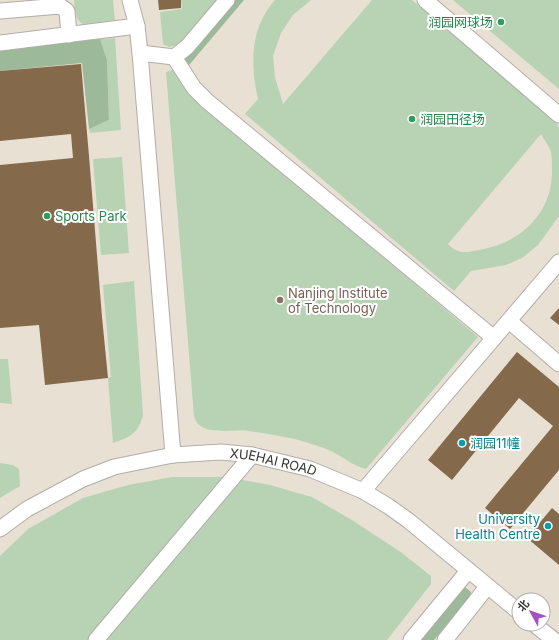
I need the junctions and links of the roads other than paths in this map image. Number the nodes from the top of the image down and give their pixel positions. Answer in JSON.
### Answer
{"nodes":[{"id":1,"x":130,"y":0,"type":"edge"},
{"id":2,"x":138,"y":0,"type":"edge"},
{"id":3,"x":227,"y":0,"type":"edge"},
{"id":4,"x":426,"y":0,"type":"edge"},
{"id":5,"x":0,"y":11,"type":"edge"},
{"id":6,"x":137,"y":26,"type":"junction"},
{"id":7,"x":69,"y":35,"type":"junction"},
{"id":8,"x":0,"y":43,"type":"edge"},
{"id":9,"x":140,"y":53,"type":"junction"},
{"id":10,"x":174,"y":56,"type":"junction"},
{"id":11,"x":559,"y":115,"type":"edge"},
{"id":12,"x":559,"y":262,"type":"edge"},
{"id":13,"x":509,"y":321,"type":"junction"},
{"id":14,"x":494,"y":338,"type":"junction"},
{"id":15,"x":559,"y":364,"type":"edge"},
{"id":16,"x":173,"y":455,"type":"junction"},
{"id":17,"x":252,"y":455,"type":"junction"},
{"id":18,"x":364,"y":491,"type":"junction"},
{"id":19,"x":0,"y":529,"type":"edge"},
{"id":20,"x":468,"y":571,"type":"junction"},
{"id":21,"x":488,"y":587,"type":"junction"},
{"id":22,"x":511,"y":606,"type":"edge"},
{"id":23,"x":544,"y":632,"type":"edge"},
{"id":24,"x":96,"y":640,"type":"edge"},
{"id":25,"x":411,"y":640,"type":"edge"},
{"id":26,"x":445,"y":640,"type":"edge"},
{"id":27,"x":554,"y":640,"type":"edge"}],
"edges":[{"from":1,"to":6,"type":"street"},
{"from":2,"to":6,"type":"street"},
{"from":3,"to":10,"type":"street"},
{"from":4,"to":11,"type":"street"},
{"from":5,"to":7,"type":"street"},
{"from":6,"to":7,"type":"street"},
{"from":6,"to":9,"type":"street"},
{"from":7,"to":8,"type":"street"},
{"from":9,"to":10,"type":"street"},
{"from":9,"to":16,"type":"street"},
{"from":10,"to":14,"type":"street"},
{"from":12,"to":13,"type":"street"},
{"from":13,"to":14,"type":"street"},
{"from":13,"to":15,"type":"street"},
{"from":14,"to":18,"type":"street"},
{"from":16,"to":17,"type":"street","name":"XUEHAI ROAD"},
{"from":16,"to":19,"type":"street","name":"XUEHAI ROAD"},
{"from":17,"to":18,"type":"street","name":"XUEHAI ROAD"},
{"from":17,"to":24,"type":"street"},
{"from":18,"to":20,"type":"street","name":"XUEHAI ROAD"},
{"from":20,"to":21,"type":"street","name":"XUEHAI ROAD"},
{"from":20,"to":25,"type":"street"},
{"from":21,"to":22,"type":"street","name":"XUEHAI ROAD"},
{"from":21,"to":26,"type":"street"},
{"from":23,"to":27,"type":"street"}]}
